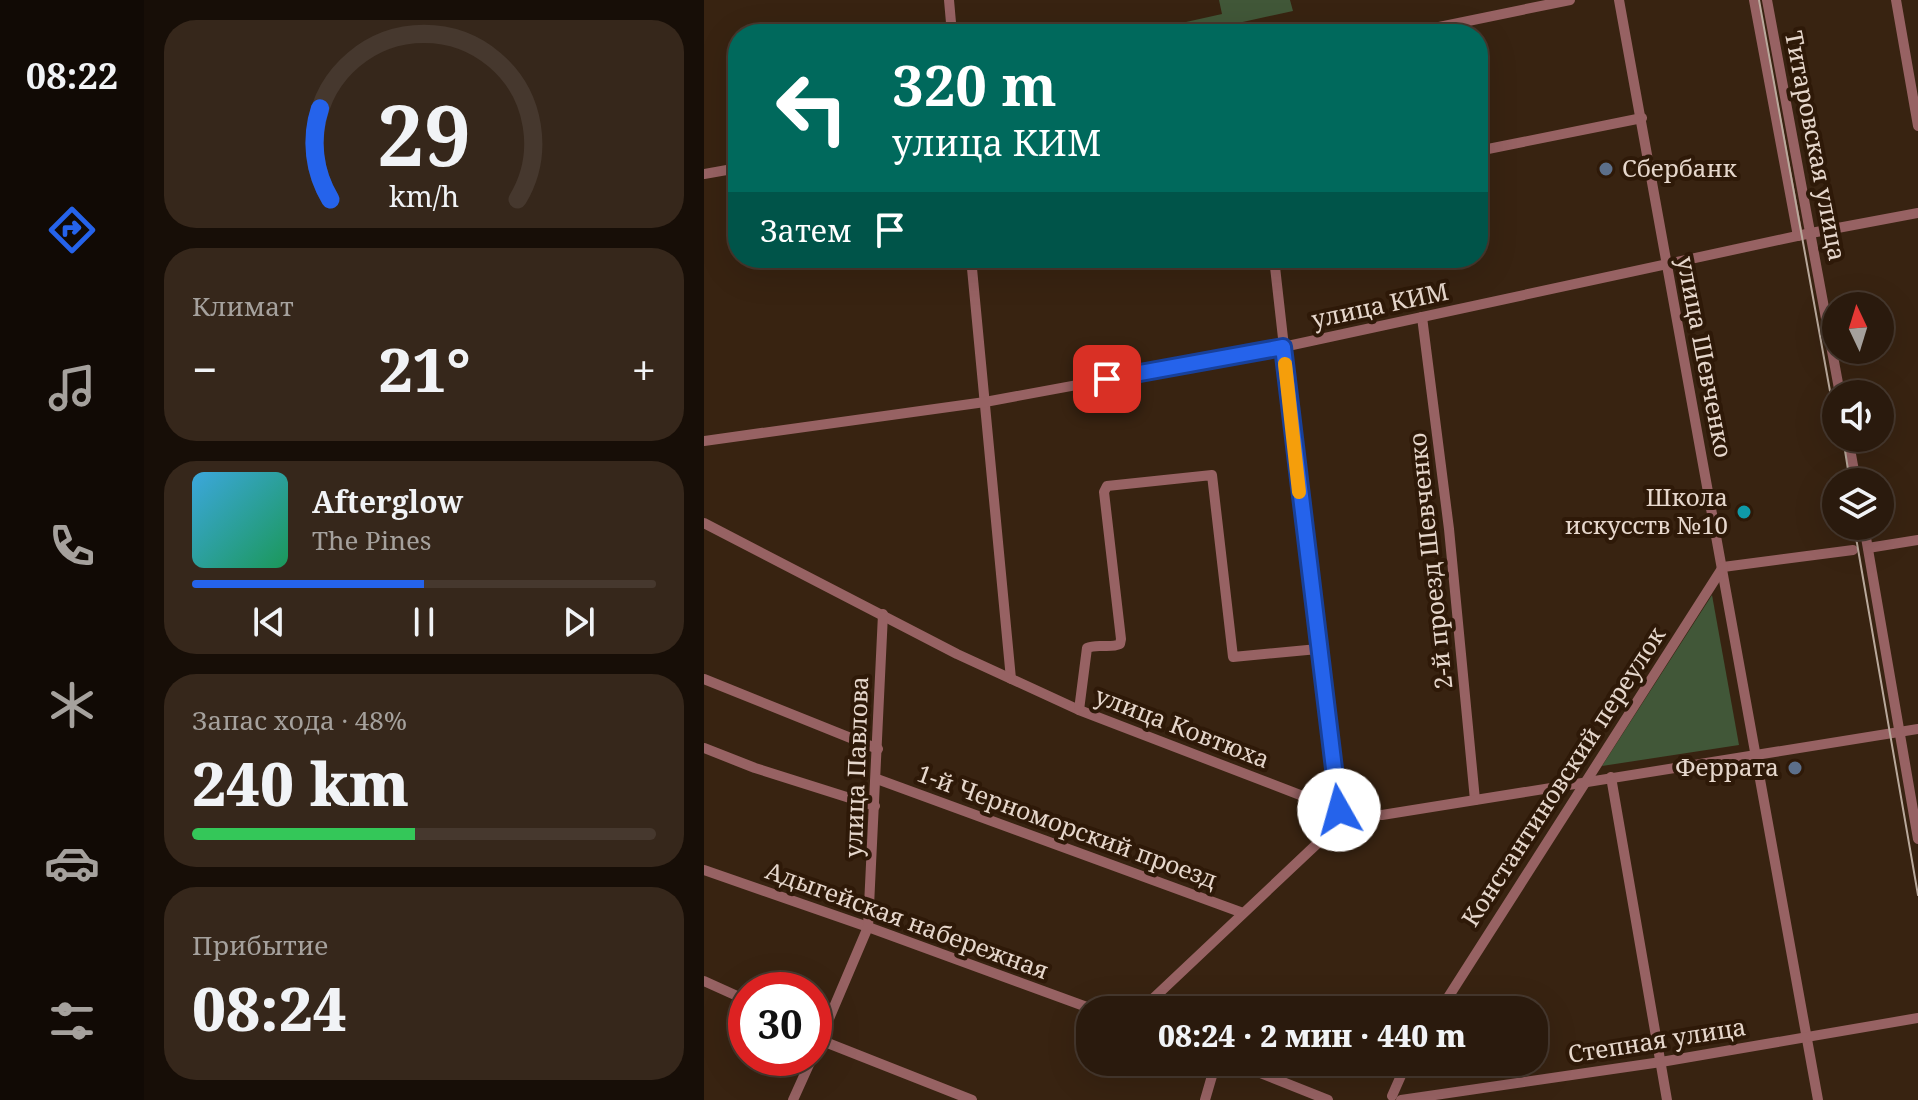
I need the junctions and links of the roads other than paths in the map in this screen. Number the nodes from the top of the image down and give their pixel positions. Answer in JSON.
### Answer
{"nodes":[{"id":1,"x":949,"y":0,"type":"edge"},
{"id":2,"x":1570,"y":0,"type":"edge"},
{"id":3,"x":1619,"y":0,"type":"edge"},
{"id":4,"x":1754,"y":0,"type":"edge"},
{"id":5,"x":1767,"y":0,"type":"edge"},
{"id":6,"x":1896,"y":0,"type":"edge"},
{"id":7,"x":951,"y":24,"type":"edge"},
{"id":8,"x":1454,"y":24,"type":"edge"},
{"id":9,"x":1642,"y":118,"type":"junction"},
{"id":10,"x":1918,"y":126,"type":"edge"},
{"id":11,"x":1488,"y":149,"type":"edge"},
{"id":12,"x":728,"y":170,"type":"edge"},
{"id":13,"x":704,"y":174,"type":"edge"},
{"id":14,"x":1918,"y":213,"type":"edge"},
{"id":15,"x":1811,"y":233,"type":"junction"},
{"id":16,"x":1798,"y":236,"type":"junction"},
{"id":17,"x":1666,"y":265,"type":"junction"},
{"id":18,"x":972,"y":268,"type":"edge"},
{"id":19,"x":1275,"y":268,"type":"edge"},
{"id":20,"x":1422,"y":317,"type":"junction"},
{"id":21,"x":1283,"y":347,"type":"junction"},
{"id":22,"x":1837,"y":380,"type":"edge"},
{"id":23,"x":985,"y":402,"type":"junction"},
{"id":24,"x":704,"y":441,"type":"edge"},
{"id":25,"x":704,"y":523,"type":"edge"},
{"id":26,"x":1867,"y":540,"type":"edge"},
{"id":27,"x":1918,"y":540,"type":"edge"},
{"id":28,"x":1868,"y":548,"type":"junction"},
{"id":29,"x":1853,"y":550,"type":"dead end"},
{"id":30,"x":1723,"y":567,"type":"junction"},
{"id":31,"x":883,"y":614,"type":"junction"},
{"id":32,"x":1318,"y":649,"type":"junction"},
{"id":33,"x":704,"y":679,"type":"edge"},
{"id":34,"x":1011,"y":679,"type":"junction"},
{"id":35,"x":1079,"y":710,"type":"junction"},
{"id":36,"x":1918,"y":729,"type":"edge"},
{"id":37,"x":1900,"y":733,"type":"junction"},
{"id":38,"x":704,"y":748,"type":"edge"},
{"id":39,"x":878,"y":749,"type":"junction"},
{"id":40,"x":1757,"y":757,"type":"junction"},
{"id":41,"x":1611,"y":777,"type":"junction"},
{"id":42,"x":877,"y":779,"type":"junction"},
{"id":43,"x":1584,"y":781,"type":"junction"},
{"id":44,"x":1475,"y":800,"type":"junction"},
{"id":45,"x":875,"y":806,"type":"junction"},
{"id":46,"x":1339,"y":810,"type":"junction"},
{"id":47,"x":1918,"y":839,"type":"edge"},
{"id":48,"x":704,"y":870,"type":"edge"},
{"id":49,"x":1243,"y":913,"type":"junction"},
{"id":50,"x":868,"y":927,"type":"junction"},
{"id":51,"x":704,"y":981,"type":"edge"},
{"id":52,"x":728,"y":992,"type":"edge"},
{"id":53,"x":1156,"y":996,"type":"edge"},
{"id":54,"x":1449,"y":996,"type":"edge"},
{"id":55,"x":1076,"y":1003,"type":"edge"},
{"id":56,"x":832,"y":1006,"type":"edge"},
{"id":57,"x":1918,"y":1018,"type":"edge"},
{"id":58,"x":1807,"y":1037,"type":"junction"},
{"id":59,"x":832,"y":1040,"type":"edge"},
{"id":60,"x":1661,"y":1062,"type":"junction"},
{"id":61,"x":804,"y":1076,"type":"edge"},
{"id":62,"x":1212,"y":1076,"type":"edge"},
{"id":63,"x":1268,"y":1076,"type":"edge"},
{"id":64,"x":1403,"y":1076,"type":"edge"},
{"id":65,"x":1396,"y":1098,"type":"edge"},
{"id":66,"x":793,"y":1100,"type":"edge"},
{"id":67,"x":972,"y":1100,"type":"edge"},
{"id":68,"x":1205,"y":1100,"type":"edge"},
{"id":69,"x":1328,"y":1100,"type":"edge"},
{"id":70,"x":1667,"y":1100,"type":"edge"},
{"id":71,"x":1818,"y":1100,"type":"edge"}],
"edges":[{"from":1,"to":7,"type":"street"},
{"from":2,"to":8,"type":"street"},
{"from":3,"to":9,"type":"street","name":"улица Шевченко"},
{"from":4,"to":16,"type":"street","name":"Титаровская улица"},
{"from":5,"to":15,"type":"street","name":"Титаровская улица"},
{"from":6,"to":10,"type":"street"},
{"from":9,"to":11,"type":"street"},
{"from":9,"to":17,"type":"street","name":"улица Шевченко"},
{"from":12,"to":13,"type":"street"},
{"from":14,"to":15,"type":"street","name":"улица КИМ"},
{"from":15,"to":16,"type":"street","name":"улица КИМ"},
{"from":15,"to":22,"type":"street","name":"Титаровская улица"},
{"from":16,"to":17,"type":"street","name":"улица КИМ"},
{"from":17,"to":20,"type":"street","name":"улица КИМ"},
{"from":17,"to":30,"type":"street","name":"улица Шевченко"},
{"from":18,"to":23,"type":"street"},
{"from":19,"to":21,"type":"street"},
{"from":20,"to":21,"type":"street","name":"улица КИМ"},
{"from":20,"to":44,"type":"street","name":"2-й проезд Шевченко"},
{"from":21,"to":23,"type":"street","name":"улица КИМ"},
{"from":21,"to":32,"type":"street"},
{"from":23,"to":24,"type":"street","name":"улица КИМ"},
{"from":23,"to":34,"type":"street"},
{"from":25,"to":31,"type":"street","name":"улица Ковтюха"},
{"from":26,"to":28,"type":"street"},
{"from":27,"to":28,"type":"street"},
{"from":28,"to":37,"type":"street"},
{"from":29,"to":30,"type":"street"},
{"from":30,"to":40,"type":"street","name":"улица Шевченко"},
{"from":30,"to":43,"type":"street","name":"Константиновский переулок"},
{"from":31,"to":34,"type":"street","name":"улица Ковтюха"},
{"from":31,"to":39,"type":"street","name":"улица Павлова"},
{"from":32,"to":35,"type":"street"},
{"from":32,"to":46,"type":"street"},
{"from":33,"to":39,"type":"street"},
{"from":34,"to":35,"type":"street","name":"улица Ковтюха"},
{"from":35,"to":46,"type":"street","name":"улица Ковтюха"},
{"from":36,"to":37,"type":"street","name":"улица Ковтюха"},
{"from":37,"to":40,"type":"street","name":"улица Ковтюха"},
{"from":37,"to":47,"type":"street"},
{"from":38,"to":45,"type":"street"},
{"from":39,"to":42,"type":"street","name":"улица Павлова"},
{"from":40,"to":41,"type":"street","name":"улица Ковтюха"},
{"from":40,"to":58,"type":"street","name":"улица Шевченко"},
{"from":41,"to":43,"type":"street","name":"улица Ковтюха"},
{"from":41,"to":60,"type":"street"},
{"from":42,"to":45,"type":"street","name":"улица Павлова"},
{"from":42,"to":49,"type":"street","name":"1-й Черноморский проезд"},
{"from":43,"to":44,"type":"street","name":"улица Ковтюха"},
{"from":43,"to":54,"type":"street","name":"Константиновский переулок"},
{"from":44,"to":46,"type":"street","name":"улица Ковтюха"},
{"from":45,"to":50,"type":"street","name":"улица Павлова"},
{"from":46,"to":49,"type":"street"},
{"from":48,"to":50,"type":"street","name":"Адыгейская набережная"},
{"from":49,"to":53,"type":"street"},
{"from":50,"to":55,"type":"street","name":"Адыгейская набережная"},
{"from":50,"to":56,"type":"street","name":"улица Павлова"},
{"from":51,"to":52,"type":"street"},
{"from":57,"to":58,"type":"street","name":"Степная улица"},
{"from":58,"to":60,"type":"street","name":"Степная улица"},
{"from":58,"to":71,"type":"street","name":"улица Шевченко"},
{"from":59,"to":67,"type":"street"},
{"from":60,"to":65,"type":"street","name":"Степная улица"},
{"from":60,"to":70,"type":"street"},
{"from":61,"to":66,"type":"street","name":"улица Павлова"},
{"from":62,"to":68,"type":"street"},
{"from":63,"to":69,"type":"street"},
{"from":64,"to":65,"type":"street"}]}
